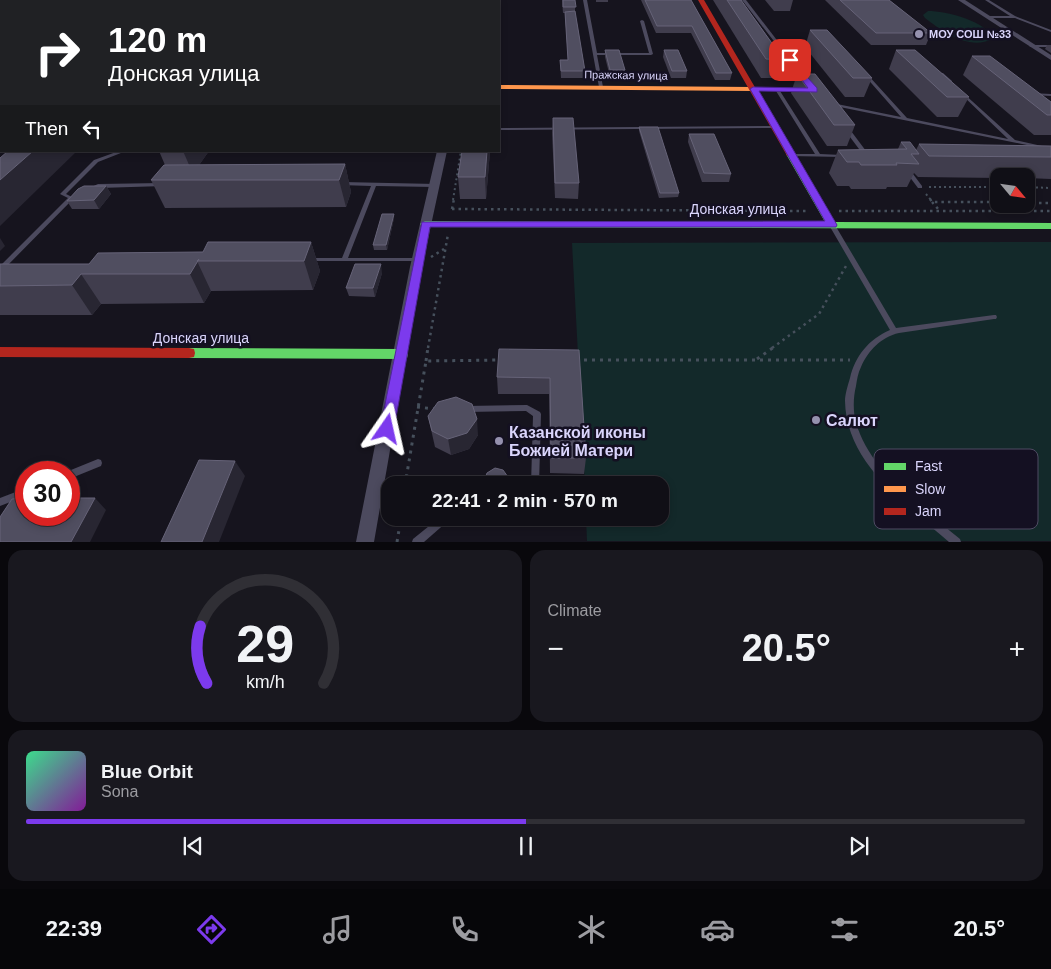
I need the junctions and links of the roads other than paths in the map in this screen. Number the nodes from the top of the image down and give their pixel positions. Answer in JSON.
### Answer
{"nodes":[{"id":1,"x":585,"y":0,"type":"edge"},
{"id":2,"x":701,"y":0,"type":"edge"},
{"id":3,"x":744,"y":0,"type":"edge"},
{"id":4,"x":961,"y":0,"type":"edge"},
{"id":5,"x":987,"y":0,"type":"edge"},
{"id":6,"x":987,"y":17,"type":"junction"},
{"id":7,"x":1015,"y":17,"type":"junction"},
{"id":8,"x":642,"y":20,"type":"dead end"},
{"id":9,"x":1051,"y":30,"type":"edge"},
{"id":10,"x":1031,"y":46,"type":"junction"},
{"id":11,"x":1051,"y":46,"type":"edge"},
{"id":12,"x":595,"y":54,"type":"junction"},
{"id":13,"x":1051,"y":58,"type":"edge"},
{"id":14,"x":859,"y":67,"type":"edge"},
{"id":15,"x":942,"y":74,"type":"edge"},
{"id":16,"x":808,"y":82,"type":"edge"},
{"id":17,"x":500,"y":87,"type":"edge"},
{"id":18,"x":602,"y":87,"type":"junction"},
{"id":19,"x":753,"y":89,"type":"junction"},
{"id":20,"x":776,"y":89,"type":"junction"},
{"id":21,"x":804,"y":90,"type":"edge"},
{"id":22,"x":1051,"y":94,"type":"edge"},
{"id":23,"x":1032,"y":99,"type":"edge"},
{"id":24,"x":834,"y":111,"type":"edge"},
{"id":25,"x":840,"y":119,"type":"edge"},
{"id":26,"x":905,"y":119,"type":"junction"},
{"id":27,"x":775,"y":128,"type":"junction"},
{"id":28,"x":500,"y":129,"type":"edge"},
{"id":29,"x":1014,"y":142,"type":"junction"},
{"id":30,"x":1051,"y":149,"type":"edge"},
{"id":31,"x":121,"y":152,"type":"edge"},
{"id":32,"x":442,"y":152,"type":"edge"},
{"id":33,"x":791,"y":155,"type":"junction"},
{"id":34,"x":818,"y":155,"type":"junction"},
{"id":35,"x":848,"y":156,"type":"edge"},
{"id":36,"x":858,"y":157,"type":"edge"},
{"id":37,"x":867,"y":157,"type":"junction"},
{"id":38,"x":875,"y":158,"type":"edge"},
{"id":39,"x":904,"y":166,"type":"edge"},
{"id":40,"x":336,"y":184,"type":"edge"},
{"id":41,"x":165,"y":185,"type":"edge"},
{"id":42,"x":374,"y":185,"type":"junction"},
{"id":43,"x":434,"y":185,"type":"junction"},
{"id":44,"x":920,"y":187,"type":"road end"},
{"id":45,"x":71,"y":198,"type":"junction"},
{"id":46,"x":425,"y":224,"type":"junction"},
{"id":47,"x":832,"y":225,"type":"junction"},
{"id":48,"x":1051,"y":226,"type":"edge"},
{"id":49,"x":305,"y":260,"type":"edge"},
{"id":50,"x":344,"y":260,"type":"junction"},
{"id":51,"x":418,"y":260,"type":"junction"},
{"id":52,"x":0,"y":270,"type":"edge"},
{"id":53,"x":0,"y":276,"type":"edge"},
{"id":54,"x":10,"y":276,"type":"edge"},
{"id":55,"x":994,"y":317,"type":"dead end"},
{"id":56,"x":894,"y":332,"type":"junction"},
{"id":57,"x":0,"y":352,"type":"edge"},
{"id":58,"x":402,"y":354,"type":"junction"},
{"id":59,"x":443,"y":409,"type":"edge"},
{"id":60,"x":98,"y":463,"type":"dead end"},
{"id":61,"x":874,"y":466,"type":"edge"},
{"id":62,"x":80,"y":470,"type":"edge"},
{"id":63,"x":536,"y":476,"type":"edge"},
{"id":64,"x":15,"y":496,"type":"edge"},
{"id":65,"x":0,"y":502,"type":"edge"},
{"id":66,"x":435,"y":526,"type":"edge"},
{"id":67,"x":942,"y":529,"type":"edge"},
{"id":68,"x":365,"y":542,"type":"edge"},
{"id":69,"x":416,"y":542,"type":"edge"},
{"id":70,"x":957,"y":542,"type":"edge"}],
"edges":[{"from":1,"to":12,"type":"lane"},
{"from":2,"to":19,"type":"street"},
{"from":3,"to":16,"type":"lane"},
{"from":4,"to":6,"type":"street"},
{"from":5,"to":7,"type":"lane"},
{"from":6,"to":7,"type":"lane"},
{"from":6,"to":10,"type":"street"},
{"from":7,"to":9,"type":"lane"},
{"from":8,"to":12,"type":"lane"},
{"from":10,"to":11,"type":"lane"},
{"from":10,"to":13,"type":"street"},
{"from":12,"to":18,"type":"lane"},
{"from":14,"to":26,"type":"lane"},
{"from":15,"to":29,"type":"lane"},
{"from":17,"to":18,"type":"street","name":"Пражская улица"},
{"from":18,"to":19,"type":"street","name":"Пражская улица"},
{"from":19,"to":20,"type":"lane"},
{"from":19,"to":27,"type":"street"},
{"from":20,"to":21,"type":"lane"},
{"from":20,"to":34,"type":"lane"},
{"from":22,"to":23,"type":"lane"},
{"from":24,"to":26,"type":"lane"},
{"from":25,"to":37,"type":"lane"},
{"from":26,"to":29,"type":"lane"},
{"from":27,"to":28,"type":"lane"},
{"from":27,"to":33,"type":"street"},
{"from":29,"to":30,"type":"lane"},
{"from":31,"to":45,"type":"lane"},
{"from":32,"to":43,"type":"street"},
{"from":33,"to":34,"type":"lane"},
{"from":33,"to":47,"type":"street"},
{"from":34,"to":35,"type":"lane"},
{"from":36,"to":37,"type":"lane"},
{"from":37,"to":38,"type":"lane"},
{"from":39,"to":44,"type":"lane"},
{"from":40,"to":42,"type":"lane"},
{"from":41,"to":45,"type":"lane"},
{"from":42,"to":43,"type":"lane"},
{"from":42,"to":50,"type":"lane"},
{"from":43,"to":46,"type":"street"},
{"from":45,"to":52,"type":"lane"},
{"from":46,"to":47,"type":"street","name":"Донская улица"},
{"from":46,"to":51,"type":"street"},
{"from":47,"to":48,"type":"street","name":"Донская улица"},
{"from":47,"to":56,"type":"lane"},
{"from":49,"to":50,"type":"lane"},
{"from":50,"to":51,"type":"lane"},
{"from":51,"to":58,"type":"street"},
{"from":53,"to":54,"type":"lane"},
{"from":55,"to":56,"type":"lane"},
{"from":56,"to":61,"type":"lane"},
{"from":57,"to":58,"type":"street","name":"Донская улица"},
{"from":58,"to":68,"type":"street"},
{"from":59,"to":63,"type":"lane"},
{"from":60,"to":62,"type":"lane"},
{"from":64,"to":65,"type":"lane"},
{"from":66,"to":69,"type":"lane"},
{"from":67,"to":70,"type":"lane"}]}
